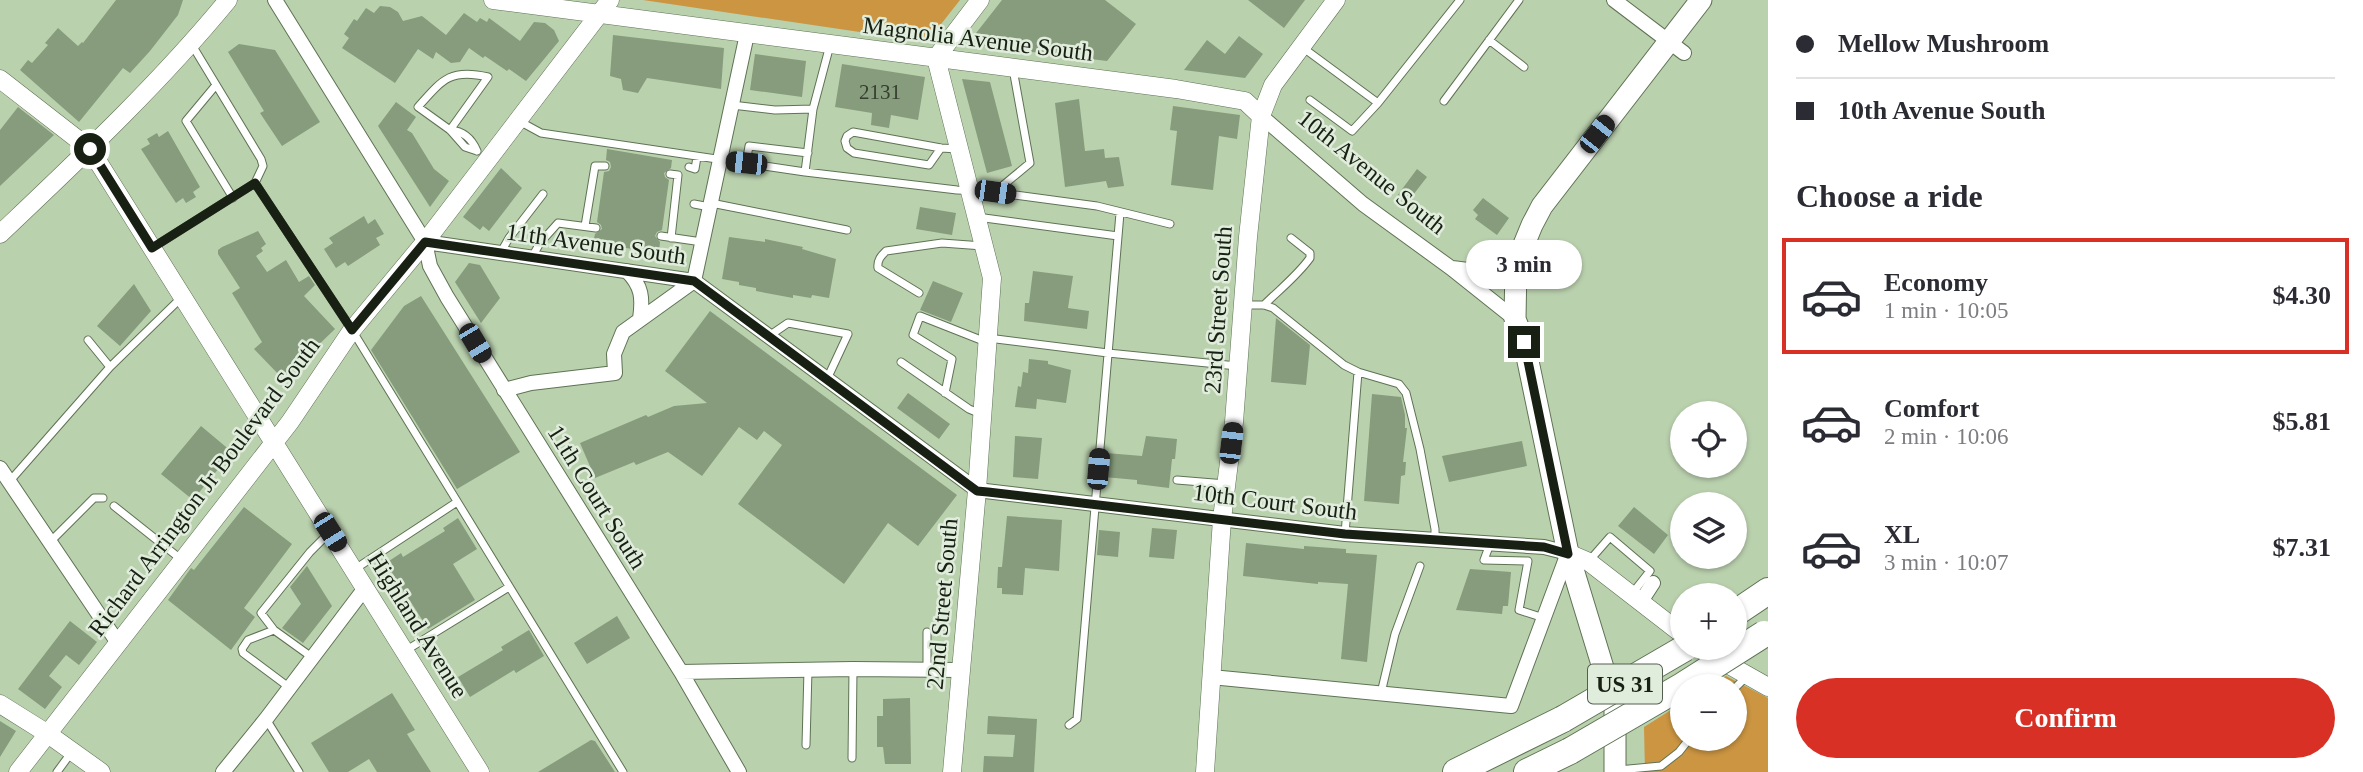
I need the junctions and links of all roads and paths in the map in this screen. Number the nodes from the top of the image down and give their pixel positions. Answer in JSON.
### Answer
{"nodes":[{"id":1,"x":228,"y":0,"type":"edge"},
{"id":2,"x":275,"y":0,"type":"edge"},
{"id":3,"x":493,"y":0,"type":"edge"},
{"id":4,"x":980,"y":0,"type":"edge"},
{"id":5,"x":1336,"y":0,"type":"edge"},
{"id":6,"x":1460,"y":0,"type":"edge"},
{"id":7,"x":1519,"y":0,"type":"edge"},
{"id":8,"x":1614,"y":0,"type":"edge"},
{"id":9,"x":1701,"y":0,"type":"edge"},
{"id":10,"x":605,"y":7,"type":"edge"},
{"id":11,"x":747,"y":34,"type":"junction"},
{"id":12,"x":1489,"y":40,"type":"junction"},
{"id":13,"x":191,"y":45,"type":"junction"},
{"id":14,"x":830,"y":45,"type":"junction"},
{"id":15,"x":1301,"y":47,"type":"junction"},
{"id":16,"x":1676,"y":47,"type":"junction"},
{"id":17,"x":936,"y":58,"type":"junction"},
{"id":18,"x":1524,"y":67,"type":"dead end"},
{"id":19,"x":1013,"y":68,"type":"junction"},
{"id":20,"x":3,"y":85,"type":"edge"},
{"id":21,"x":216,"y":85,"type":"junction"},
{"id":22,"x":1310,"y":100,"type":"dead end"},
{"id":23,"x":1444,"y":101,"type":"dead end"},
{"id":24,"x":1378,"y":103,"type":"junction"},
{"id":25,"x":732,"y":105,"type":"junction"},
{"id":26,"x":813,"y":109,"type":"junction"},
{"id":27,"x":1261,"y":116,"type":"junction"},
{"id":28,"x":517,"y":120,"type":"junction"},
{"id":29,"x":450,"y":130,"type":"junction"},
{"id":30,"x":90,"y":149,"type":"junction"},
{"id":31,"x":950,"y":149,"type":"junction"},
{"id":32,"x":808,"y":153,"type":"junction"},
{"id":33,"x":482,"y":155,"type":"junction"},
{"id":34,"x":696,"y":157,"type":"junction"},
{"id":35,"x":720,"y":160,"type":"junction"},
{"id":36,"x":746,"y":163,"type":"junction"},
{"id":37,"x":605,"y":166,"type":"dead end"},
{"id":38,"x":689,"y":167,"type":"dead end"},
{"id":39,"x":805,"y":172,"type":"junction"},
{"id":40,"x":670,"y":173,"type":"dead end"},
{"id":41,"x":255,"y":183,"type":"junction"},
{"id":42,"x":592,"y":186,"type":"junction"},
{"id":43,"x":602,"y":187,"type":"dead end"},
{"id":44,"x":970,"y":190,"type":"junction"},
{"id":45,"x":995,"y":192,"type":"junction"},
{"id":46,"x":543,"y":194,"type":"dead end"},
{"id":47,"x":233,"y":198,"type":"junction"},
{"id":48,"x":694,"y":204,"type":"dead end"},
{"id":49,"x":711,"y":205,"type":"junction"},
{"id":50,"x":1120,"y":213,"type":"junction"},
{"id":51,"x":977,"y":216,"type":"junction"},
{"id":52,"x":1170,"y":224,"type":"dead end"},
{"id":53,"x":585,"y":226,"type":"junction"},
{"id":54,"x":596,"y":228,"type":"dead end"},
{"id":55,"x":847,"y":230,"type":"dead end"},
{"id":56,"x":0,"y":234,"type":"edge"},
{"id":57,"x":661,"y":236,"type":"dead end"},
{"id":58,"x":1118,"y":236,"type":"junction"},
{"id":59,"x":670,"y":238,"type":"junction"},
{"id":60,"x":1291,"y":238,"type":"dead end"},
{"id":61,"x":425,"y":242,"type":"junction"},
{"id":62,"x":703,"y":242,"type":"junction"},
{"id":63,"x":984,"y":246,"type":"junction"},
{"id":64,"x":152,"y":248,"type":"junction"},
{"id":65,"x":501,"y":253,"type":"junction"},
{"id":66,"x":532,"y":258,"type":"junction"},
{"id":67,"x":1516,"y":264,"type":"junction"},
{"id":68,"x":1451,"y":268,"type":"junction"},
{"id":69,"x":627,"y":271,"type":"junction"},
{"id":70,"x":694,"y":281,"type":"junction"},
{"id":71,"x":919,"y":293,"type":"dead end"},
{"id":72,"x":183,"y":296,"type":"junction"},
{"id":73,"x":1243,"y":305,"type":"junction"},
{"id":74,"x":1264,"y":305,"type":"junction"},
{"id":75,"x":640,"y":319,"type":"junction"},
{"id":76,"x":1515,"y":319,"type":"junction"},
{"id":77,"x":352,"y":330,"type":"junction"},
{"id":78,"x":769,"y":336,"type":"junction"},
{"id":79,"x":88,"y":340,"type":"dead end"},
{"id":80,"x":987,"y":340,"type":"junction"},
{"id":81,"x":1108,"y":353,"type":"junction"},
{"id":82,"x":901,"y":362,"type":"dead end"},
{"id":83,"x":1238,"y":366,"type":"junction"},
{"id":84,"x":110,"y":367,"type":"junction"},
{"id":85,"x":1359,"y":372,"type":"junction"},
{"id":86,"x":827,"y":379,"type":"junction"},
{"id":87,"x":504,"y":390,"type":"junction"},
{"id":88,"x":945,"y":393,"type":"junction"},
{"id":89,"x":982,"y":414,"type":"junction"},
{"id":90,"x":273,"y":442,"type":"junction"},
{"id":91,"x":0,"y":468,"type":"edge"},
{"id":92,"x":1177,"y":480,"type":"dead end"},
{"id":93,"x":9,"y":482,"type":"junction"},
{"id":94,"x":1227,"y":484,"type":"junction"},
{"id":95,"x":977,"y":491,"type":"junction"},
{"id":96,"x":103,"y":498,"type":"dead end"},
{"id":97,"x":457,"y":502,"type":"junction"},
{"id":98,"x":1095,"y":505,"type":"junction"},
{"id":99,"x":114,"y":506,"type":"dead end"},
{"id":100,"x":1222,"y":519,"type":"junction"},
{"id":101,"x":330,"y":532,"type":"junction"},
{"id":102,"x":1345,"y":534,"type":"junction"},
{"id":103,"x":1435,"y":541,"type":"junction"},
{"id":104,"x":49,"y":542,"type":"junction"},
{"id":105,"x":1490,"y":544,"type":"junction"},
{"id":106,"x":1531,"y":546,"type":"junction"},
{"id":107,"x":1568,"y":554,"type":"junction"},
{"id":108,"x":183,"y":560,"type":"junction"},
{"id":109,"x":1528,"y":561,"type":"junction"},
{"id":110,"x":1589,"y":562,"type":"junction"},
{"id":111,"x":1420,"y":566,"type":"dead end"},
{"id":112,"x":354,"y":570,"type":"junction"},
{"id":113,"x":1653,"y":583,"type":"dead end"},
{"id":114,"x":509,"y":587,"type":"junction"},
{"id":115,"x":365,"y":588,"type":"junction"},
{"id":116,"x":1768,"y":591,"type":"edge"},
{"id":117,"x":1635,"y":599,"type":"junction"},
{"id":118,"x":1747,"y":606,"type":"edge"},
{"id":119,"x":1544,"y":618,"type":"junction"},
{"id":120,"x":1670,"y":625,"type":"edge"},
{"id":121,"x":274,"y":630,"type":"junction"},
{"id":122,"x":926,"y":632,"type":"dead end"},
{"id":123,"x":1766,"y":633,"type":"edge"},
{"id":124,"x":118,"y":643,"type":"junction"},
{"id":125,"x":405,"y":651,"type":"junction"},
{"id":126,"x":1670,"y":657,"type":"edge"},
{"id":127,"x":313,"y":658,"type":"junction"},
{"id":128,"x":1720,"y":660,"type":"edge"},
{"id":129,"x":853,"y":669,"type":"junction"},
{"id":130,"x":808,"y":670,"type":"junction"},
{"id":131,"x":927,"y":670,"type":"junction"},
{"id":132,"x":960,"y":670,"type":"junction"},
{"id":133,"x":681,"y":673,"type":"junction"},
{"id":134,"x":1701,"y":674,"type":"edge"},
{"id":135,"x":1748,"y":676,"type":"joint"},
{"id":136,"x":1211,"y":677,"type":"junction"},
{"id":137,"x":1768,"y":687,"type":"edge"},
{"id":138,"x":290,"y":688,"type":"junction"},
{"id":139,"x":1670,"y":693,"type":"edge"},
{"id":140,"x":1381,"y":694,"type":"junction"},
{"id":141,"x":0,"y":704,"type":"edge"},
{"id":142,"x":266,"y":719,"type":"junction"},
{"id":143,"x":1069,"y":725,"type":"dead end"},
{"id":144,"x":48,"y":734,"type":"junction"},
{"id":145,"x":806,"y":745,"type":"dead end"},
{"id":146,"x":1680,"y":751,"type":"edge"},
{"id":147,"x":72,"y":752,"type":"junction"},
{"id":148,"x":852,"y":758,"type":"dead end"},
{"id":149,"x":1615,"y":771,"type":"edge"},
{"id":150,"x":18,"y":772,"type":"edge"},
{"id":151,"x":57,"y":772,"type":"edge"},
{"id":152,"x":100,"y":772,"type":"edge"},
{"id":153,"x":223,"y":772,"type":"edge"},
{"id":154,"x":299,"y":772,"type":"edge"},
{"id":155,"x":481,"y":772,"type":"edge"},
{"id":156,"x":623,"y":772,"type":"edge"},
{"id":157,"x":739,"y":772,"type":"edge"},
{"id":158,"x":952,"y":772,"type":"edge"},
{"id":159,"x":1205,"y":772,"type":"edge"},
{"id":160,"x":1456,"y":772,"type":"edge"},
{"id":161,"x":1527,"y":772,"type":"edge"}],
"edges":[{"from":1,"to":13,"type":"street"},
{"from":2,"to":61,"type":"street"},
{"from":3,"to":10,"type":"street","name":"Magnolia Avenue South"},
{"from":4,"to":17,"type":"street"},
{"from":5,"to":15,"type":"street","name":"23rd Street South"},
{"from":6,"to":24,"type":"lane"},
{"from":7,"to":12,"type":"lane"},
{"from":8,"to":16,"type":"street"},
{"from":9,"to":16,"type":"main road"},
{"from":10,"to":11,"type":"street","name":"Magnolia Avenue South"},
{"from":10,"to":28,"type":"street","name":"Richard Arrington Jr Boulevard South"},
{"from":11,"to":14,"type":"street","name":"Magnolia Avenue South"},
{"from":11,"to":25,"type":"street"},
{"from":12,"to":18,"type":"lane"},
{"from":12,"to":23,"type":"lane"},
{"from":13,"to":21,"type":"lane"},
{"from":13,"to":30,"type":"street"},
{"from":14,"to":17,"type":"street","name":"Magnolia Avenue South"},
{"from":14,"to":26,"type":"lane"},
{"from":15,"to":24,"type":"lane"},
{"from":15,"to":27,"type":"street","name":"23rd Street South"},
{"from":16,"to":67,"type":"main road"},
{"from":17,"to":19,"type":"street","name":"Magnolia Avenue South"},
{"from":17,"to":31,"type":"street","name":"22nd Street South"},
{"from":19,"to":27,"type":"street","name":"Magnolia Avenue South"},
{"from":19,"to":45,"type":"lane"},
{"from":20,"to":30,"type":"street","name":"Highland Avenue"},
{"from":21,"to":41,"type":"lane"},
{"from":21,"to":47,"type":"lane"},
{"from":22,"to":24,"type":"lane"},
{"from":25,"to":26,"type":"lane"},
{"from":25,"to":35,"type":"street"},
{"from":26,"to":32,"type":"lane"},
{"from":27,"to":68,"type":"street","name":"10th Avenue South"},
{"from":27,"to":73,"type":"street","name":"23rd Street South"},
{"from":28,"to":33,"type":"street","name":"Richard Arrington Jr Boulevard South"},
{"from":28,"to":34,"type":"lane"},
{"from":29,"to":29,"type":"lane"},
{"from":29,"to":33,"type":"lane"},
{"from":30,"to":56,"type":"street"},
{"from":30,"to":64,"type":"street","name":"Highland Avenue"},
{"from":31,"to":31,"type":"lane"},
{"from":31,"to":44,"type":"street","name":"22nd Street South"},
{"from":32,"to":36,"type":"lane"},
{"from":32,"to":39,"type":"lane"},
{"from":33,"to":61,"type":"street","name":"Richard Arrington Jr Boulevard South"},
{"from":34,"to":35,"type":"lane"},
{"from":34,"to":38,"type":"lane"},
{"from":35,"to":36,"type":"lane"},
{"from":35,"to":49,"type":"street"},
{"from":36,"to":39,"type":"lane"},
{"from":37,"to":42,"type":"lane"},
{"from":39,"to":44,"type":"lane"},
{"from":40,"to":59,"type":"lane"},
{"from":41,"to":47,"type":"lane"},
{"from":41,"to":77,"type":"lane"},
{"from":42,"to":43,"type":"lane"},
{"from":42,"to":53,"type":"lane"},
{"from":44,"to":45,"type":"lane"},
{"from":44,"to":51,"type":"street","name":"22nd Street South"},
{"from":45,"to":50,"type":"lane"},
{"from":46,"to":65,"type":"lane"},
{"from":47,"to":64,"type":"lane"},
{"from":48,"to":49,"type":"lane"},
{"from":49,"to":55,"type":"lane"},
{"from":49,"to":62,"type":"street"},
{"from":50,"to":52,"type":"lane"},
{"from":50,"to":58,"type":"lane"},
{"from":51,"to":58,"type":"lane"},
{"from":51,"to":63,"type":"street","name":"22nd Street South"},
{"from":53,"to":54,"type":"lane"},
{"from":53,"to":66,"type":"lane"},
{"from":57,"to":59,"type":"lane"},
{"from":58,"to":81,"type":"lane"},
{"from":59,"to":62,"type":"lane"},
{"from":60,"to":74,"type":"lane"},
{"from":61,"to":65,"type":"street","name":"11th Avenue South"},
{"from":61,"to":77,"type":"street","name":"Richard Arrington Jr Boulevard South"},
{"from":61,"to":87,"type":"street","name":"11th Court South"},
{"from":62,"to":70,"type":"street"},
{"from":63,"to":71,"type":"lane"},
{"from":63,"to":80,"type":"street","name":"22nd Street South"},
{"from":64,"to":72,"type":"street","name":"Highland Avenue"},
{"from":65,"to":66,"type":"street","name":"11th Avenue South"},
{"from":66,"to":69,"type":"street","name":"11th Avenue South"},
{"from":67,"to":68,"type":"street","name":"10th Avenue South"},
{"from":67,"to":76,"type":"main road"},
{"from":68,"to":76,"type":"street","name":"10th Avenue South"},
{"from":69,"to":70,"type":"street","name":"11th Avenue South"},
{"from":69,"to":75,"type":"street"},
{"from":70,"to":75,"type":"street"},
{"from":70,"to":78,"type":"street","name":"11th Avenue South"},
{"from":72,"to":84,"type":"lane"},
{"from":72,"to":90,"type":"street","name":"Highland Avenue"},
{"from":73,"to":74,"type":"lane"},
{"from":73,"to":83,"type":"street","name":"23rd Street South"},
{"from":74,"to":85,"type":"lane"},
{"from":75,"to":87,"type":"street"},
{"from":76,"to":107,"type":"main road"},
{"from":77,"to":90,"type":"street","name":"Richard Arrington Jr Boulevard South"},
{"from":77,"to":97,"type":"lane"},
{"from":78,"to":86,"type":"street","name":"11th Avenue South"},
{"from":78,"to":86,"type":"lane"},
{"from":79,"to":84,"type":"lane"},
{"from":80,"to":81,"type":"lane"},
{"from":80,"to":88,"type":"lane"},
{"from":80,"to":89,"type":"street","name":"22nd Street South"},
{"from":81,"to":83,"type":"lane"},
{"from":81,"to":98,"type":"lane"},
{"from":82,"to":88,"type":"lane"},
{"from":83,"to":94,"type":"street","name":"23rd Street South"},
{"from":84,"to":93,"type":"lane"},
{"from":85,"to":102,"type":"lane"},
{"from":85,"to":103,"type":"lane"},
{"from":86,"to":95,"type":"street","name":"11th Avenue South"},
{"from":87,"to":133,"type":"street","name":"11th Court South"},
{"from":88,"to":89,"type":"lane"},
{"from":89,"to":95,"type":"street","name":"22nd Street South"},
{"from":90,"to":101,"type":"street","name":"Highland Avenue"},
{"from":90,"to":108,"type":"street","name":"Richard Arrington Jr Boulevard South"},
{"from":91,"to":93,"type":"street"},
{"from":92,"to":94,"type":"lane"},
{"from":93,"to":104,"type":"street"},
{"from":94,"to":100,"type":"street","name":"23rd Street South"},
{"from":95,"to":98,"type":"street","name":"10th Court South"},
{"from":95,"to":132,"type":"street","name":"22nd Street South"},
{"from":96,"to":104,"type":"lane"},
{"from":97,"to":112,"type":"lane"},
{"from":97,"to":114,"type":"lane"},
{"from":98,"to":100,"type":"street","name":"10th Court South"},
{"from":98,"to":143,"type":"lane"},
{"from":99,"to":108,"type":"lane"},
{"from":100,"to":102,"type":"street","name":"10th Court South"},
{"from":100,"to":136,"type":"street","name":"23rd Street South"},
{"from":101,"to":112,"type":"street","name":"Highland Avenue"},
{"from":101,"to":121,"type":"lane"},
{"from":102,"to":103,"type":"street","name":"10th Court South"},
{"from":103,"to":105,"type":"street","name":"10th Court South"},
{"from":104,"to":124,"type":"street"},
{"from":105,"to":106,"type":"street","name":"10th Court South"},
{"from":105,"to":109,"type":"lane"},
{"from":106,"to":107,"type":"street","name":"10th Court South"},
{"from":106,"to":109,"type":"lane"},
{"from":107,"to":110,"type":"street"},
{"from":107,"to":119,"type":"street"},
{"from":107,"to":149,"type":"main road"},
{"from":108,"to":124,"type":"street","name":"Richard Arrington Jr Boulevard South"},
{"from":109,"to":119,"type":"lane"},
{"from":110,"to":117,"type":"street"},
{"from":110,"to":117,"type":"lane"},
{"from":111,"to":140,"type":"lane"},
{"from":112,"to":115,"type":"street","name":"Highland Avenue"},
{"from":113,"to":117,"type":"street"},
{"from":114,"to":125,"type":"lane"},
{"from":114,"to":156,"type":"lane"},
{"from":115,"to":125,"type":"street","name":"Highland Avenue"},
{"from":115,"to":127,"type":"street"},
{"from":116,"to":118,"type":"highway"},
{"from":117,"to":120,"type":"street"},
{"from":119,"to":140,"type":"street"},
{"from":121,"to":127,"type":"lane"},
{"from":121,"to":138,"type":"lane"},
{"from":122,"to":131,"type":"lane"},
{"from":123,"to":134,"type":"highway","number":"US 31","bridge":true},
{"from":124,"to":144,"type":"street","name":"Richard Arrington Jr Boulevard South"},
{"from":125,"to":155,"type":"street","name":"Highland Avenue"},
{"from":126,"to":160,"type":"highway","number":"US 31","bridge":true},
{"from":127,"to":138,"type":"street"},
{"from":128,"to":135,"type":"street"},
{"from":129,"to":130,"type":"street"},
{"from":129,"to":131,"type":"street"},
{"from":129,"to":148,"type":"lane"},
{"from":130,"to":133,"type":"street"},
{"from":130,"to":145,"type":"lane"},
{"from":131,"to":132,"type":"street"},
{"from":132,"to":158,"type":"street","name":"22nd Street South"},
{"from":133,"to":157,"type":"street","name":"11th Court South"},
{"from":135,"to":137,"type":"street"},
{"from":136,"to":140,"type":"street"},
{"from":136,"to":159,"type":"street","name":"23rd Street South"},
{"from":138,"to":142,"type":"street"},
{"from":139,"to":161,"type":"highway","number":"US 31","bridge":true},
{"from":141,"to":144,"type":"street"},
{"from":142,"to":153,"type":"street"},
{"from":142,"to":154,"type":"lane"},
{"from":144,"to":147,"type":"street"},
{"from":144,"to":150,"type":"street","name":"Richard Arrington Jr Boulevard South"},
{"from":146,"to":149,"type":"lane"},
{"from":147,"to":151,"type":"lane"},
{"from":147,"to":152,"type":"street"}]}
